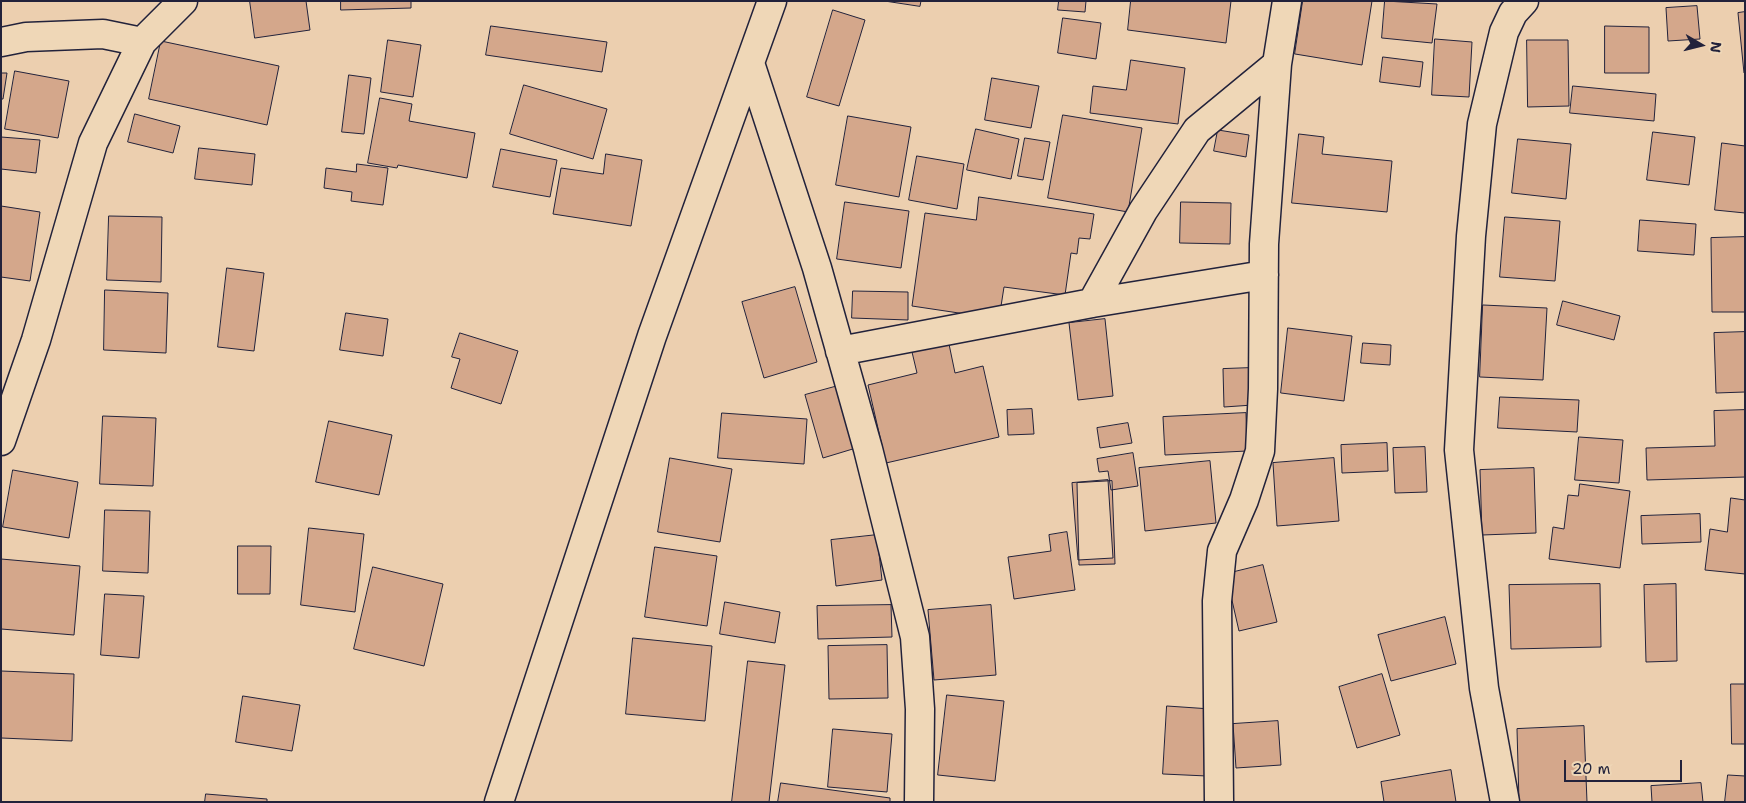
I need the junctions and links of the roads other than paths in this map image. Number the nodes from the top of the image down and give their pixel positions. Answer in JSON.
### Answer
{"nodes":[{"id":1,"x":183,"y":1,"type":"edge"},
{"id":2,"x":772,"y":1,"type":"edge"},
{"id":3,"x":1287,"y":1,"type":"edge"},
{"id":4,"x":1524,"y":1,"type":"edge"},
{"id":5,"x":1,"y":42,"type":"edge"},
{"id":6,"x":142,"y":42,"type":"junction"},
{"id":7,"x":750,"y":63,"type":"junction"},
{"id":8,"x":1277,"y":64,"type":"junction"},
{"id":9,"x":1264,"y":275,"type":"junction"},
{"id":10,"x":1092,"y":303,"type":"junction"},
{"id":11,"x":840,"y":351,"type":"junction"},
{"id":12,"x":1,"y":440,"type":"edge"},
{"id":13,"x":499,"y":802,"type":"edge"},
{"id":14,"x":919,"y":802,"type":"edge"},
{"id":15,"x":1219,"y":802,"type":"edge"},
{"id":16,"x":1504,"y":802,"type":"edge"}],
"edges":[{"from":1,"to":6,"type":"street"},
{"from":2,"to":7,"type":"street"},
{"from":3,"to":8,"type":"street"},
{"from":4,"to":16,"type":"street"},
{"from":5,"to":6,"type":"street"},
{"from":6,"to":12,"type":"street"},
{"from":7,"to":11,"type":"street"},
{"from":7,"to":13,"type":"street"},
{"from":8,"to":9,"type":"street"},
{"from":8,"to":10,"type":"street"},
{"from":9,"to":10,"type":"street"},
{"from":9,"to":15,"type":"street"},
{"from":10,"to":11,"type":"street"},
{"from":11,"to":14,"type":"street"}]}
